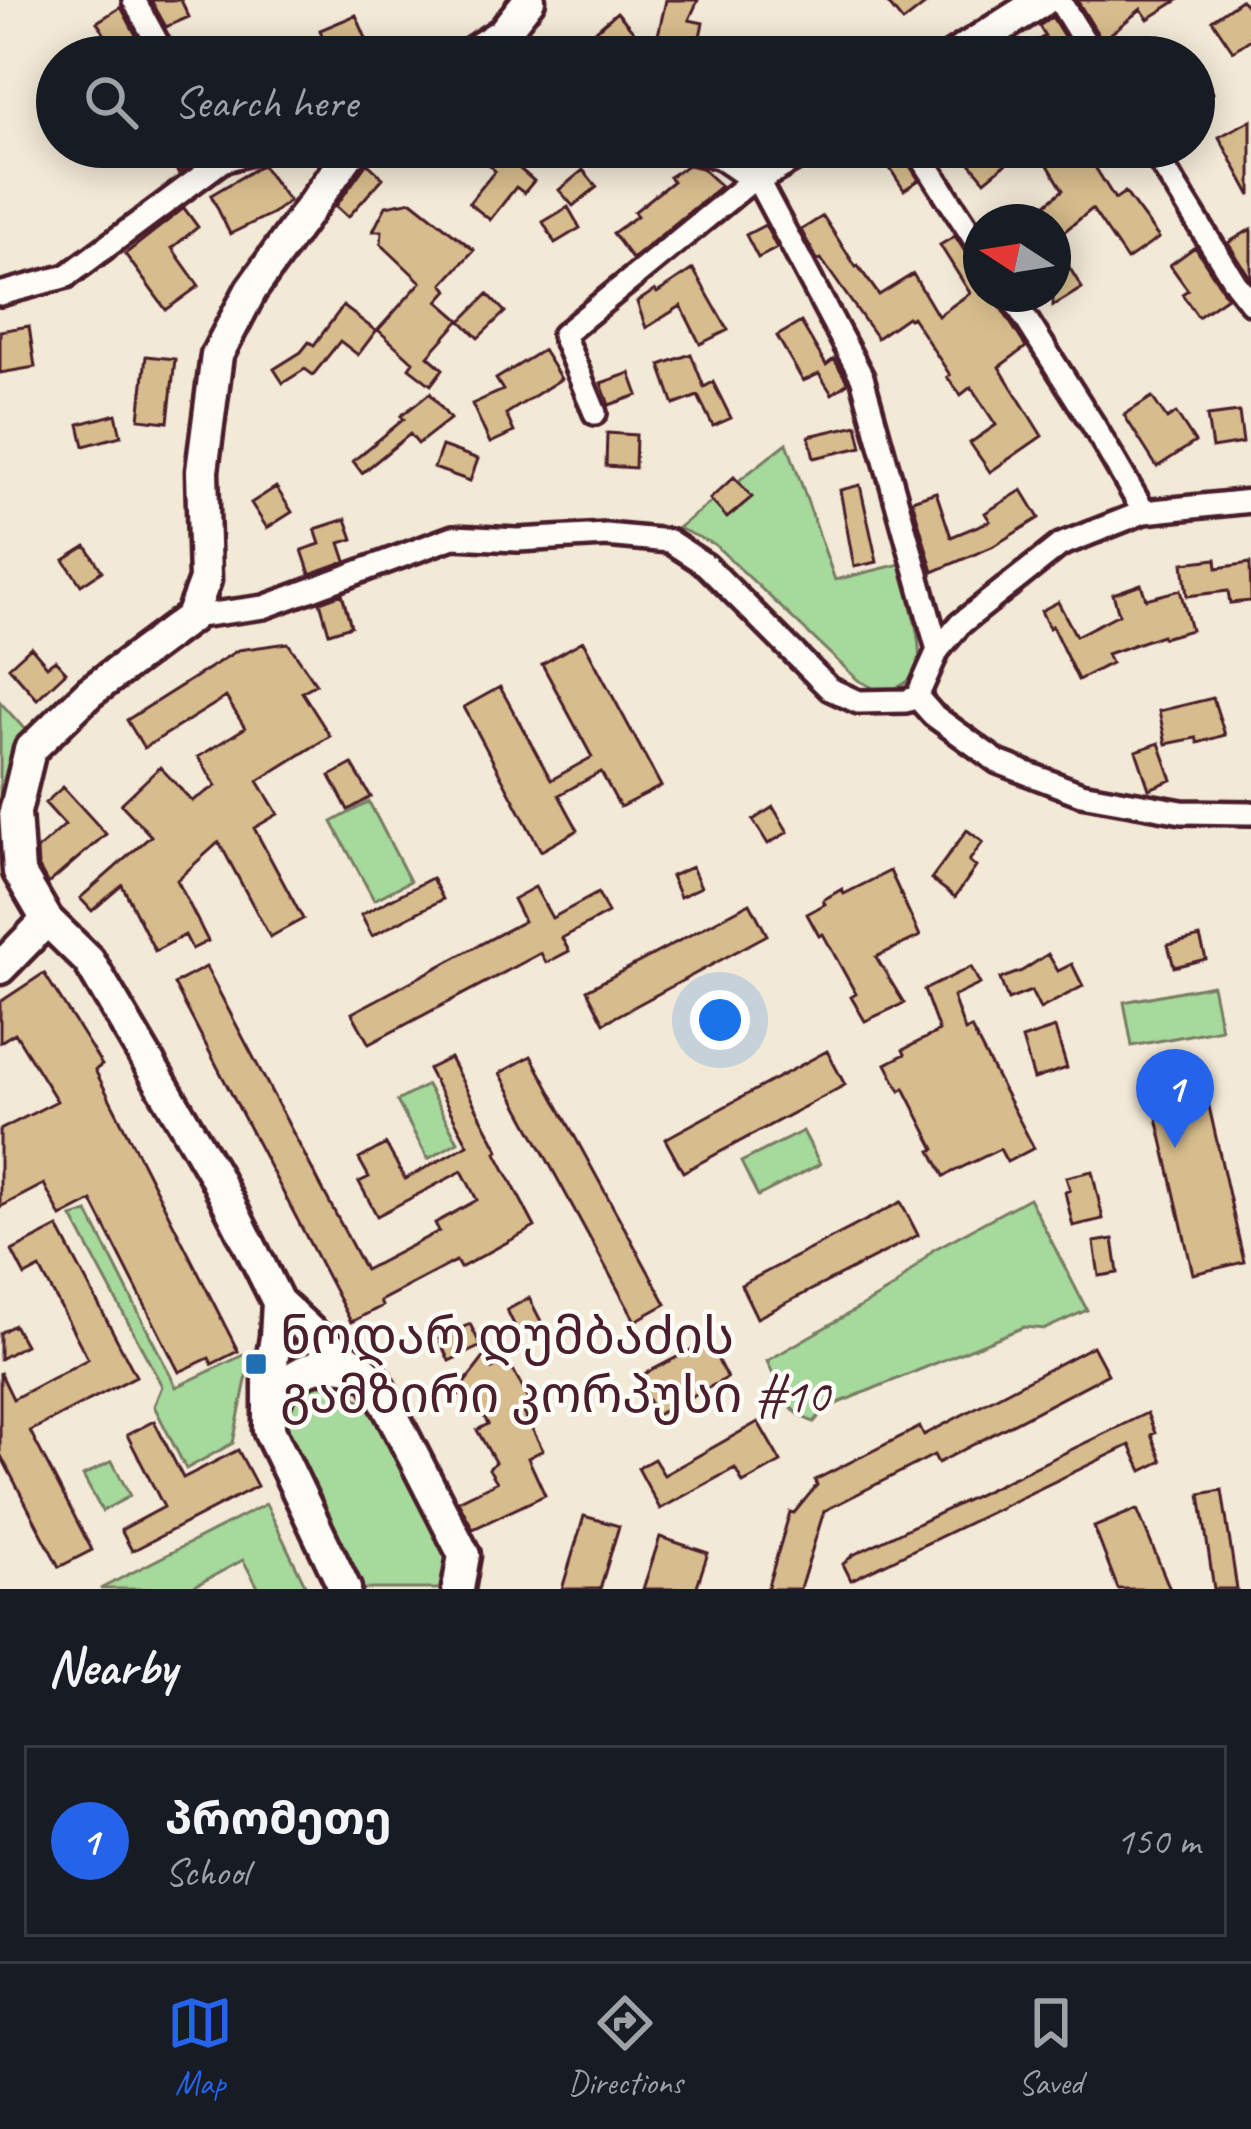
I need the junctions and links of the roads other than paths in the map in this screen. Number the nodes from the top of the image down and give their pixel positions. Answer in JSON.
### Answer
{"nodes":[{"id":1,"x":134,"y":0,"type":"edge"},
{"id":2,"x":529,"y":0,"type":"edge"},
{"id":3,"x":1042,"y":0,"type":"edge"},
{"id":4,"x":1059,"y":0,"type":"edge"},
{"id":5,"x":154,"y":36,"type":"edge"},
{"id":6,"x":500,"y":36,"type":"edge"},
{"id":7,"x":986,"y":36,"type":"edge"},
{"id":8,"x":1081,"y":36,"type":"edge"},
{"id":9,"x":201,"y":168,"type":"edge"},
{"id":10,"x":339,"y":168,"type":"edge"},
{"id":11,"x":741,"y":168,"type":"edge"},
{"id":12,"x":772,"y":168,"type":"edge"},
{"id":13,"x":929,"y":168,"type":"edge"},
{"id":14,"x":1163,"y":168,"type":"edge"},
{"id":15,"x":755,"y":178,"type":"junction"},
{"id":16,"x":963,"y":221,"type":"edge"},
{"id":17,"x":0,"y":293,"type":"edge"},
{"id":18,"x":1251,"y":303,"type":"edge"},
{"id":19,"x":1021,"y":312,"type":"edge"},
{"id":20,"x":596,"y":412,"type":"dead end"},
{"id":21,"x":1251,"y":501,"type":"edge"},
{"id":22,"x":1144,"y":512,"type":"junction"},
{"id":23,"x":191,"y":616,"type":"junction"},
{"id":24,"x":938,"y":650,"type":"junction"},
{"id":25,"x":917,"y":698,"type":"junction"},
{"id":26,"x":1251,"y":813,"type":"edge"},
{"id":27,"x":47,"y":920,"type":"junction"},
{"id":28,"x":0,"y":968,"type":"edge"},
{"id":29,"x":278,"y":1302,"type":"junction"},
{"id":30,"x":375,"y":1382,"type":"junction"},
{"id":31,"x":268,"y":1430,"type":"junction"},
{"id":32,"x":345,"y":1589,"type":"edge"},
{"id":33,"x":458,"y":1589,"type":"edge"}],
"edges":[{"from":1,"to":5,"type":"street"},
{"from":2,"to":6,"type":"street"},
{"from":3,"to":7,"type":"street"},
{"from":4,"to":8,"type":"street"},
{"from":9,"to":17,"type":"street"},
{"from":10,"to":23,"type":"street"},
{"from":11,"to":15,"type":"street"},
{"from":12,"to":15,"type":"street"},
{"from":13,"to":16,"type":"street"},
{"from":14,"to":18,"type":"street"},
{"from":15,"to":20,"type":"street"},
{"from":15,"to":24,"type":"street"},
{"from":19,"to":22,"type":"street"},
{"from":21,"to":22,"type":"street"},
{"from":22,"to":24,"type":"street"},
{"from":23,"to":25,"type":"street"},
{"from":23,"to":27,"type":"street"},
{"from":24,"to":25,"type":"street"},
{"from":25,"to":26,"type":"street"},
{"from":27,"to":28,"type":"street"},
{"from":27,"to":29,"type":"street"},
{"from":29,"to":30,"type":"street"},
{"from":29,"to":31,"type":"street"},
{"from":30,"to":31,"type":"street"},
{"from":30,"to":33,"type":"street"},
{"from":31,"to":32,"type":"street"}]}
